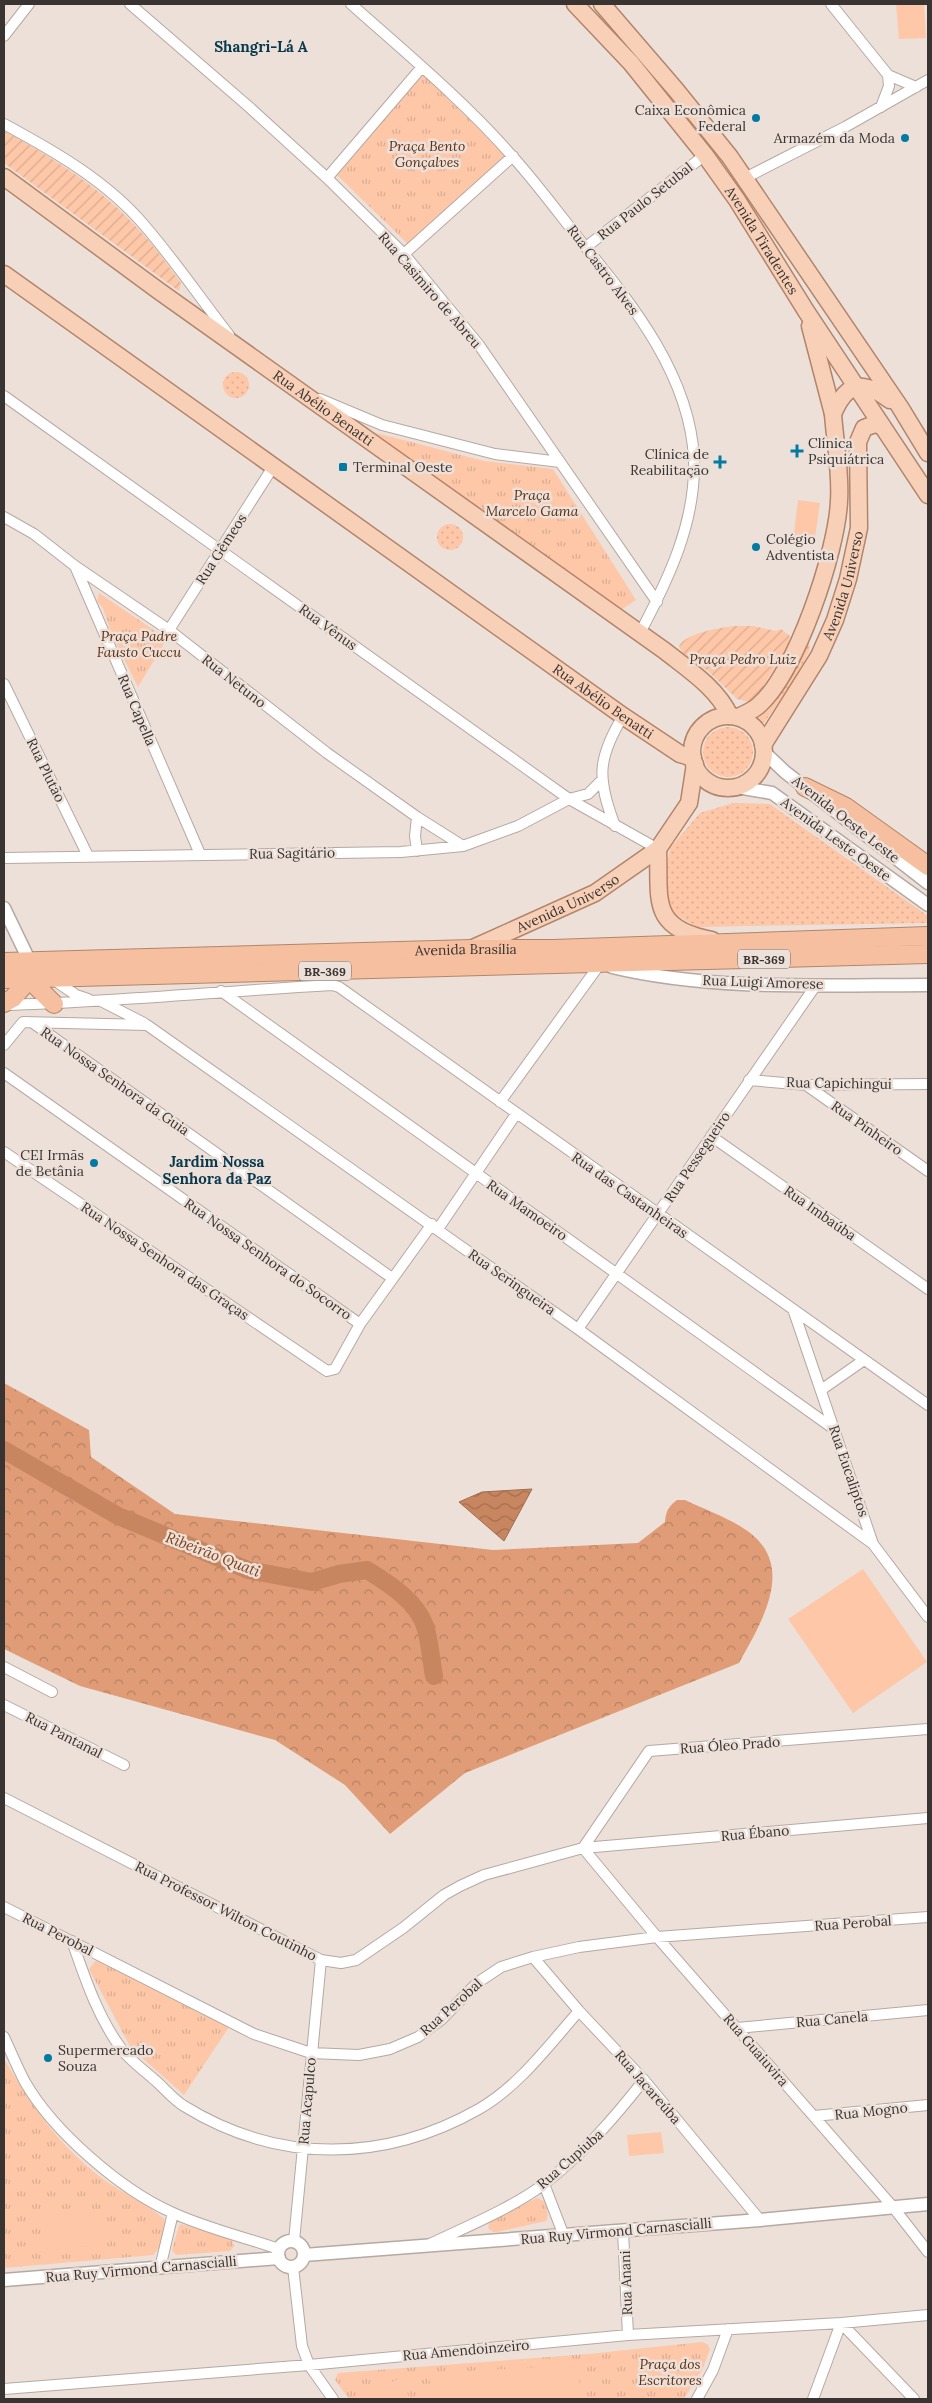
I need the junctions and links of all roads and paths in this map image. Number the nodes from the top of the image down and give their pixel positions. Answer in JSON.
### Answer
{"nodes":[{"id":1,"x":29,"y":4,"type":"edge"},
{"id":2,"x":130,"y":4,"type":"edge"},
{"id":3,"x":351,"y":4,"type":"edge"},
{"id":4,"x":831,"y":4,"type":"edge"},
{"id":5,"x":590,"y":6,"type":"edge"},
{"id":6,"x":4,"y":36,"type":"edge"},
{"id":7,"x":422,"y":67,"type":"junction"},
{"id":8,"x":888,"y":76,"type":"junction"},
{"id":9,"x":928,"y":80,"type":"edge"},
{"id":10,"x":916,"y":87,"type":"junction"},
{"id":11,"x":881,"y":107,"type":"junction"},
{"id":12,"x":4,"y":124,"type":"edge"},
{"id":13,"x":705,"y":155,"type":"junction"},
{"id":14,"x":513,"y":156,"type":"junction"},
{"id":15,"x":4,"y":177,"type":"edge"},
{"id":16,"x":327,"y":178,"type":"junction"},
{"id":17,"x":745,"y":178,"type":"junction"},
{"id":18,"x":586,"y":247,"type":"junction"},
{"id":19,"x":404,"y":254,"type":"junction"},
{"id":20,"x":4,"y":274,"type":"edge"},
{"id":21,"x":806,"y":311,"type":"junction"},
{"id":22,"x":237,"y":346,"type":"junction"},
{"id":23,"x":856,"y":386,"type":"junction"},
{"id":24,"x":302,"y":392,"type":"junction"},
{"id":25,"x":4,"y":396,"type":"edge"},
{"id":26,"x":900,"y":408,"type":"junction"},
{"id":27,"x":833,"y":414,"type":"junction"},
{"id":28,"x":882,"y":426,"type":"junction"},
{"id":29,"x":928,"y":453,"type":"edge"},
{"id":30,"x":560,"y":462,"type":"junction"},
{"id":31,"x":273,"y":467,"type":"junction"},
{"id":32,"x":928,"y":495,"type":"edge"},
{"id":33,"x":840,"y":500,"type":"junction"},
{"id":34,"x":859,"y":502,"type":"junction"},
{"id":35,"x":4,"y":518,"type":"edge"},
{"id":36,"x":220,"y":550,"type":"junction"},
{"id":37,"x":75,"y":566,"type":"junction"},
{"id":38,"x":657,"y":602,"type":"junction"},
{"id":39,"x":169,"y":630,"type":"junction"},
{"id":40,"x":640,"y":633,"type":"junction"},
{"id":41,"x":4,"y":684,"type":"edge"},
{"id":42,"x":623,"y":716,"type":"junction"},
{"id":43,"x":734,"y":717,"type":"junction"},
{"id":44,"x":764,"y":749,"type":"junction"},
{"id":45,"x":694,"y":761,"type":"junction"},
{"id":46,"x":602,"y":780,"type":"junction"},
{"id":47,"x":731,"y":787,"type":"junction"},
{"id":48,"x":805,"y":787,"type":"junction"},
{"id":49,"x":569,"y":799,"type":"junction"},
{"id":50,"x":688,"y":803,"type":"junction"},
{"id":51,"x":417,"y":817,"type":"junction"},
{"id":52,"x":616,"y":826,"type":"junction"},
{"id":53,"x":463,"y":846,"type":"junction"},
{"id":54,"x":658,"y":848,"type":"junction"},
{"id":55,"x":417,"y":850,"type":"junction"},
{"id":56,"x":200,"y":854,"type":"junction"},
{"id":57,"x":88,"y":856,"type":"junction"},
{"id":58,"x":4,"y":858,"type":"edge"},
{"id":59,"x":928,"y":866,"type":"edge"},
{"id":60,"x":928,"y":883,"type":"edge"},
{"id":61,"x":928,"y":905,"type":"edge"},
{"id":62,"x":4,"y":908,"type":"edge"},
{"id":63,"x":928,"y":936,"type":"edge"},
{"id":64,"x":724,"y":943,"type":"junction"},
{"id":65,"x":472,"y":949,"type":"junction"},
{"id":66,"x":928,"y":954,"type":"edge"},
{"id":67,"x":5,"y":959,"type":"edge"},
{"id":68,"x":600,"y":964,"type":"junction"},
{"id":69,"x":29,"y":971,"type":"junction"},
{"id":70,"x":50,"y":978,"type":"junction"},
{"id":71,"x":4,"y":979,"type":"edge"},
{"id":72,"x":816,"y":985,"type":"junction"},
{"id":73,"x":928,"y":985,"type":"edge"},
{"id":74,"x":221,"y":991,"type":"junction"},
{"id":75,"x":98,"y":1001,"type":"junction"},
{"id":76,"x":4,"y":1004,"type":"edge"},
{"id":77,"x":54,"y":1004,"type":"junction"},
{"id":78,"x":33,"y":1024,"type":"junction"},
{"id":79,"x":147,"y":1025,"type":"junction"},
{"id":80,"x":4,"y":1045,"type":"edge"},
{"id":81,"x":4,"y":1072,"type":"edge"},
{"id":82,"x":749,"y":1080,"type":"junction"},
{"id":83,"x":928,"y":1084,"type":"edge"},
{"id":84,"x":806,"y":1085,"type":"junction"},
{"id":85,"x":500,"y":1102,"type":"junction"},
{"id":86,"x":516,"y":1114,"type":"junction"},
{"id":87,"x":711,"y":1136,"type":"junction"},
{"id":88,"x":4,"y":1152,"type":"edge"},
{"id":89,"x":928,"y":1171,"type":"edge"},
{"id":90,"x":476,"y":1174,"type":"junction"},
{"id":91,"x":658,"y":1214,"type":"junction"},
{"id":92,"x":435,"y":1227,"type":"junction"},
{"id":93,"x":616,"y":1273,"type":"junction"},
{"id":94,"x":392,"y":1278,"type":"junction"},
{"id":95,"x":928,"y":1289,"type":"edge"},
{"id":96,"x":794,"y":1312,"type":"junction"},
{"id":97,"x":360,"y":1324,"type":"junction"},
{"id":98,"x":578,"y":1329,"type":"junction"},
{"id":99,"x":864,"y":1360,"type":"junction"},
{"id":100,"x":821,"y":1390,"type":"junction"},
{"id":101,"x":928,"y":1405,"type":"edge"},
{"id":102,"x":834,"y":1428,"type":"junction"},
{"id":103,"x":873,"y":1544,"type":"junction"},
{"id":104,"x":928,"y":1618,"type":"edge"},
{"id":105,"x":4,"y":1667,"type":"edge"},
{"id":106,"x":52,"y":1692,"type":"dead end"},
{"id":107,"x":4,"y":1705,"type":"edge"},
{"id":108,"x":928,"y":1729,"type":"edge"},
{"id":109,"x":124,"y":1766,"type":"dead end"},
{"id":110,"x":4,"y":1798,"type":"edge"},
{"id":111,"x":928,"y":1818,"type":"edge"},
{"id":112,"x":583,"y":1848,"type":"junction"},
{"id":113,"x":4,"y":1907,"type":"edge"},
{"id":114,"x":928,"y":1917,"type":"edge"},
{"id":115,"x":657,"y":1937,"type":"junction"},
{"id":116,"x":72,"y":1941,"type":"junction"},
{"id":117,"x":533,"y":1957,"type":"junction"},
{"id":118,"x":321,"y":1960,"type":"junction"},
{"id":119,"x":928,"y":2010,"type":"edge"},
{"id":120,"x":579,"y":2011,"type":"junction"},
{"id":121,"x":737,"y":2028,"type":"junction"},
{"id":122,"x":4,"y":2037,"type":"edge"},
{"id":123,"x":311,"y":2053,"type":"junction"},
{"id":124,"x":644,"y":2080,"type":"junction"},
{"id":125,"x":928,"y":2105,"type":"edge"},
{"id":126,"x":814,"y":2116,"type":"junction"},
{"id":127,"x":303,"y":2149,"type":"junction"},
{"id":128,"x":544,"y":2184,"type":"junction"},
{"id":129,"x":928,"y":2204,"type":"edge"},
{"id":130,"x":893,"y":2207,"type":"junction"},
{"id":131,"x":173,"y":2213,"type":"junction"},
{"id":132,"x":760,"y":2220,"type":"junction"},
{"id":133,"x":624,"y":2231,"type":"junction"},
{"id":134,"x":564,"y":2236,"type":"junction"},
{"id":135,"x":294,"y":2241,"type":"junction"},
{"id":136,"x":427,"y":2246,"type":"junction"},
{"id":137,"x":928,"y":2252,"type":"edge"},
{"id":138,"x":279,"y":2254,"type":"junction"},
{"id":139,"x":304,"y":2255,"type":"junction"},
{"id":140,"x":294,"y":2267,"type":"junction"},
{"id":141,"x":160,"y":2268,"type":"junction"},
{"id":142,"x":4,"y":2280,"type":"edge"},
{"id":143,"x":928,"y":2315,"type":"edge"},
{"id":144,"x":841,"y":2323,"type":"junction"},
{"id":145,"x":728,"y":2329,"type":"junction"},
{"id":146,"x":628,"y":2335,"type":"junction"},
{"id":147,"x":309,"y":2364,"type":"junction"},
{"id":148,"x":4,"y":2389,"type":"edge"},
{"id":149,"x":333,"y":2399,"type":"edge"},
{"id":150,"x":697,"y":2399,"type":"edge"},
{"id":151,"x":813,"y":2399,"type":"edge"},
{"id":152,"x":914,"y":2399,"type":"edge"}],
"edges":[{"from":1,"to":6,"type":"street"},
{"from":2,"to":16,"type":"street","name":"Rua Casimiro de Abreu"},
{"from":3,"to":7,"type":"street","name":"Rua Castro Alves"},
{"from":4,"to":8,"type":"street"},
{"from":5,"to":13,"type":"main road","name":"Avenida Tiradentes"},
{"from":5,"to":17,"type":"main road","name":"Avenida Tiradentes"},
{"from":7,"to":14,"type":"street","name":"Rua Castro Alves"},
{"from":7,"to":16,"type":"street"},
{"from":8,"to":10,"type":"street"},
{"from":8,"to":11,"type":"street"},
{"from":9,"to":10,"type":"street"},
{"from":10,"to":11,"type":"street"},
{"from":11,"to":17,"type":"street"},
{"from":12,"to":22,"type":"street"},
{"from":13,"to":17,"type":"main road"},
{"from":13,"to":18,"type":"street","name":"Rua Paulo Setubal"},
{"from":13,"to":21,"type":"main road","name":"Avenida Tiradentes"},
{"from":14,"to":18,"type":"street","name":"Rua Castro Alves"},
{"from":14,"to":19,"type":"street"},
{"from":15,"to":22,"type":"main road","name":"Rua Abélio Benatti"},
{"from":16,"to":19,"type":"street","name":"Rua Casimiro de Abreu"},
{"from":17,"to":26,"type":"main road","name":"Avenida Tiradentes"},
{"from":18,"to":38,"type":"street","name":"Rua Castro Alves"},
{"from":19,"to":30,"type":"street","name":"Rua Casimiro de Abreu"},
{"from":20,"to":31,"type":"main road","name":"Rua Abélio Benatti"},
{"from":21,"to":23,"type":"main road","name":"Avenida Tiradentes"},
{"from":21,"to":27,"type":"main road","name":"Avenida Universo"},
{"from":22,"to":24,"type":"main road","name":"Rua Abélio Benatti"},
{"from":23,"to":26,"type":"main road"},
{"from":23,"to":27,"type":"main road"},
{"from":23,"to":28,"type":"main road","name":"Avenida Tiradentes"},
{"from":24,"to":30,"type":"street"},
{"from":24,"to":40,"type":"main road","name":"Rua Abélio Benatti"},
{"from":25,"to":36,"type":"street","name":"Rua Vênus"},
{"from":26,"to":29,"type":"main road","name":"Avenida Tiradentes"},
{"from":27,"to":33,"type":"main road","name":"Avenida Universo"},
{"from":28,"to":32,"type":"main road","name":"Avenida Tiradentes"},
{"from":28,"to":34,"type":"main road","name":"Avenida Universo"},
{"from":30,"to":38,"type":"street","name":"Rua Casimiro de Abreu"},
{"from":31,"to":36,"type":"street","name":"Rua Gêmeos"},
{"from":31,"to":42,"type":"main road","name":"Rua Abélio Benatti"},
{"from":33,"to":34,"type":"main road"},
{"from":33,"to":43,"type":"main road","name":"Avenida Universo"},
{"from":34,"to":44,"type":"main road","name":"Avenida Universo"},
{"from":35,"to":37,"type":"street","name":"Rua Netuno"},
{"from":36,"to":39,"type":"street","name":"Rua Gêmeos"},
{"from":36,"to":49,"type":"street","name":"Rua Vênus"},
{"from":37,"to":39,"type":"street","name":"Rua Netuno"},
{"from":37,"to":56,"type":"street","name":"Rua Capella"},
{"from":38,"to":40,"type":"street","name":"Rua Castro Alves"},
{"from":39,"to":51,"type":"street","name":"Rua Netuno"},
{"from":40,"to":43,"type":"main road","name":"Rua Abélio Benatti"},
{"from":41,"to":57,"type":"street","name":"Rua Plutão"},
{"from":42,"to":45,"type":"main road","name":"Rua Abélio Benatti"},
{"from":42,"to":46,"type":"street"},
{"from":43,"to":44,"type":"main road"},
{"from":43,"to":45,"type":"main road"},
{"from":44,"to":47,"type":"main road"},
{"from":44,"to":48,"type":"street","name":"Avenida Oeste Leste"},
{"from":45,"to":47,"type":"main road"},
{"from":45,"to":50,"type":"main road","name":"Avenida Universo"},
{"from":46,"to":49,"type":"street","name":"Rua Sagitário"},
{"from":46,"to":52,"type":"street"},
{"from":47,"to":50,"type":"main road","name":"Avenida Universo"},
{"from":47,"to":61,"type":"street","name":"Avenida Leste Oeste"},
{"from":48,"to":59,"type":"highway"},
{"from":48,"to":60,"type":"street","name":"Avenida Oeste Leste"},
{"from":49,"to":52,"type":"street","name":"Rua Vênus"},
{"from":49,"to":53,"type":"street","name":"Rua Sagitário"},
{"from":50,"to":54,"type":"main road","name":"Avenida Universo"},
{"from":51,"to":53,"type":"street","name":"Rua Netuno"},
{"from":51,"to":55,"type":"street"},
{"from":52,"to":54,"type":"street","name":"Rua Vênus"},
{"from":53,"to":55,"type":"street","name":"Rua Sagitário"},
{"from":54,"to":64,"type":"main road"},
{"from":54,"to":65,"type":"main road","name":"Avenida Universo"},
{"from":55,"to":56,"type":"street","name":"Rua Sagitário"},
{"from":56,"to":57,"type":"street","name":"Rua Sagitário"},
{"from":57,"to":58,"type":"street","name":"Rua Sagitário"},
{"from":62,"to":69,"type":"street"},
{"from":63,"to":64,"type":"highway","name":"Avenida Brasília","number":"BR-369"},
{"from":64,"to":65,"type":"highway","name":"Avenida Brasília","number":"BR-369"},
{"from":65,"to":69,"type":"highway","name":"Avenida Brasília","number":"BR-369"},
{"from":66,"to":68,"type":"highway","name":"Avenida Brasília","number":"BR-369"},
{"from":67,"to":69,"type":"highway","name":"Avenida Brasília","number":"BR-369"},
{"from":68,"to":70,"type":"highway","name":"Avenida Brasília","number":"BR-369"},
{"from":68,"to":72,"type":"street","name":"Rua Luigi Amorese"},
{"from":68,"to":85,"type":"street"},
{"from":69,"to":70,"type":"highway","name":"Avenida Brasília","number":"BR-369"},
{"from":69,"to":71,"type":"highway","name":"Avenida Brasília","number":"BR-369"},
{"from":69,"to":76,"type":"highway"},
{"from":69,"to":77,"type":"highway"},
{"from":70,"to":75,"type":"street","name":"Rua Seringueira"},
{"from":72,"to":73,"type":"street","name":"Rua Luigi Amorese"},
{"from":72,"to":82,"type":"street","name":"Rua Pessegueiro"},
{"from":74,"to":75,"type":"street"},
{"from":74,"to":85,"type":"street","name":"Rua das Castanheiras"},
{"from":74,"to":90,"type":"street","name":"Rua Mamoeiro"},
{"from":75,"to":77,"type":"street"},
{"from":75,"to":79,"type":"street","name":"Rua Seringueira"},
{"from":76,"to":77,"type":"street"},
{"from":78,"to":79,"type":"street"},
{"from":78,"to":80,"type":"street"},
{"from":78,"to":94,"type":"street","name":"Rua Nossa Senhora da Guia"},
{"from":79,"to":92,"type":"street","name":"Rua Seringueira"},
{"from":81,"to":97,"type":"street","name":"Rua Nossa Senhora do Socorro"},
{"from":82,"to":84,"type":"street","name":"Rua Capichingui"},
{"from":82,"to":87,"type":"street","name":"Rua Pessegueiro"},
{"from":83,"to":84,"type":"street","name":"Rua Capichingui"},
{"from":84,"to":89,"type":"street","name":"Rua Pinheiro"},
{"from":85,"to":86,"type":"street","name":"Rua das Castanheiras"},
{"from":86,"to":90,"type":"street"},
{"from":86,"to":91,"type":"street","name":"Rua das Castanheiras"},
{"from":87,"to":91,"type":"street","name":"Rua Pessegueiro"},
{"from":87,"to":95,"type":"street","name":"Rua Imbaúba"},
{"from":88,"to":97,"type":"street","name":"Rua Nossa Senhora das Graças"},
{"from":90,"to":92,"type":"street"},
{"from":90,"to":93,"type":"street","name":"Rua Mamoeiro"},
{"from":91,"to":93,"type":"street","name":"Rua Pessegueiro"},
{"from":91,"to":96,"type":"street","name":"Rua das Castanheiras"},
{"from":92,"to":94,"type":"street"},
{"from":92,"to":98,"type":"street","name":"Rua Seringueira"},
{"from":93,"to":98,"type":"street","name":"Rua Pessegueiro"},
{"from":93,"to":102,"type":"street","name":"Rua Mamoeiro"},
{"from":94,"to":97,"type":"street"},
{"from":96,"to":99,"type":"street","name":"Rua das Castanheiras"},
{"from":96,"to":100,"type":"street","name":"Rua Eucaliptos"},
{"from":98,"to":103,"type":"street","name":"Rua Seringueira"},
{"from":99,"to":100,"type":"street"},
{"from":99,"to":101,"type":"street","name":"Rua das Castanheiras"},
{"from":100,"to":102,"type":"street","name":"Rua Eucaliptos"},
{"from":102,"to":103,"type":"street","name":"Rua Eucaliptos"},
{"from":103,"to":104,"type":"street","name":"Rua Eucaliptos"},
{"from":105,"to":106,"type":"street"},
{"from":107,"to":109,"type":"street","name":"Rua Pantanal"},
{"from":108,"to":112,"type":"street","name":"Rua Óleo Prado"},
{"from":110,"to":118,"type":"street","name":"Rua Professor Wilton Coutinho"},
{"from":111,"to":112,"type":"street","name":"Rua Ébano"},
{"from":112,"to":115,"type":"street","name":"Rua Guaiuvira"},
{"from":112,"to":118,"type":"street","name":"Rua Professor Wilton Coutinho"},
{"from":113,"to":116,"type":"street","name":"Rua Perobal"},
{"from":114,"to":115,"type":"street","name":"Rua Perobal"},
{"from":115,"to":117,"type":"street","name":"Rua Perobal"},
{"from":115,"to":121,"type":"street","name":"Rua Guaiuvira"},
{"from":116,"to":123,"type":"street","name":"Rua Perobal"},
{"from":116,"to":127,"type":"street"},
{"from":117,"to":120,"type":"street","name":"Rua Jacareúba"},
{"from":117,"to":123,"type":"street","name":"Rua Perobal"},
{"from":118,"to":123,"type":"street","name":"Rua Acapulco"},
{"from":119,"to":121,"type":"street","name":"Rua Canela"},
{"from":120,"to":124,"type":"street","name":"Rua Jacareúba"},
{"from":120,"to":127,"type":"street"},
{"from":121,"to":126,"type":"street","name":"Rua Guaiuvira"},
{"from":122,"to":131,"type":"street"},
{"from":123,"to":127,"type":"street","name":"Rua Acapulco"},
{"from":124,"to":128,"type":"street","name":"Rua Cupiuba"},
{"from":124,"to":132,"type":"street","name":"Rua Jacareúba"},
{"from":125,"to":126,"type":"street","name":"Rua Mogno"},
{"from":126,"to":130,"type":"street","name":"Rua Guaiuvira"},
{"from":127,"to":135,"type":"street","name":"Rua Acapulco"},
{"from":128,"to":134,"type":"street"},
{"from":128,"to":136,"type":"street","name":"Rua Cupiuba"},
{"from":129,"to":130,"type":"street","name":"Rua Ruy Virmond Carnascialli"},
{"from":130,"to":132,"type":"street","name":"Rua Ruy Virmond Carnascialli"},
{"from":130,"to":137,"type":"street","name":"Rua Guaiuvira"},
{"from":131,"to":138,"type":"street"},
{"from":131,"to":141,"type":"street"},
{"from":132,"to":133,"type":"street","name":"Rua Ruy Virmond Carnascialli"},
{"from":133,"to":134,"type":"street","name":"Rua Ruy Virmond Carnascialli"},
{"from":133,"to":146,"type":"street","name":"Rua Anani"},
{"from":134,"to":136,"type":"street","name":"Rua Ruy Virmond Carnascialli"},
{"from":135,"to":138,"type":"street"},
{"from":135,"to":139,"type":"street"},
{"from":136,"to":139,"type":"street","name":"Rua Ruy Virmond Carnascialli"},
{"from":138,"to":140,"type":"street"},
{"from":138,"to":141,"type":"street","name":"Rua Ruy Virmond Carnascialli"},
{"from":139,"to":140,"type":"street"},
{"from":140,"to":147,"type":"street"},
{"from":141,"to":142,"type":"street","name":"Rua Ruy Virmond Carnascialli"},
{"from":143,"to":144,"type":"street","name":"Rua Amendoinzeiro"},
{"from":144,"to":145,"type":"street","name":"Rua Amendoinzeiro"},
{"from":144,"to":151,"type":"street"},
{"from":144,"to":152,"type":"street"},
{"from":145,"to":146,"type":"street","name":"Rua Amendoinzeiro"},
{"from":145,"to":150,"type":"street"},
{"from":146,"to":147,"type":"street","name":"Rua Amendoinzeiro"},
{"from":147,"to":148,"type":"street","name":"Rua Amendoinzeiro"},
{"from":147,"to":149,"type":"street"}]}
